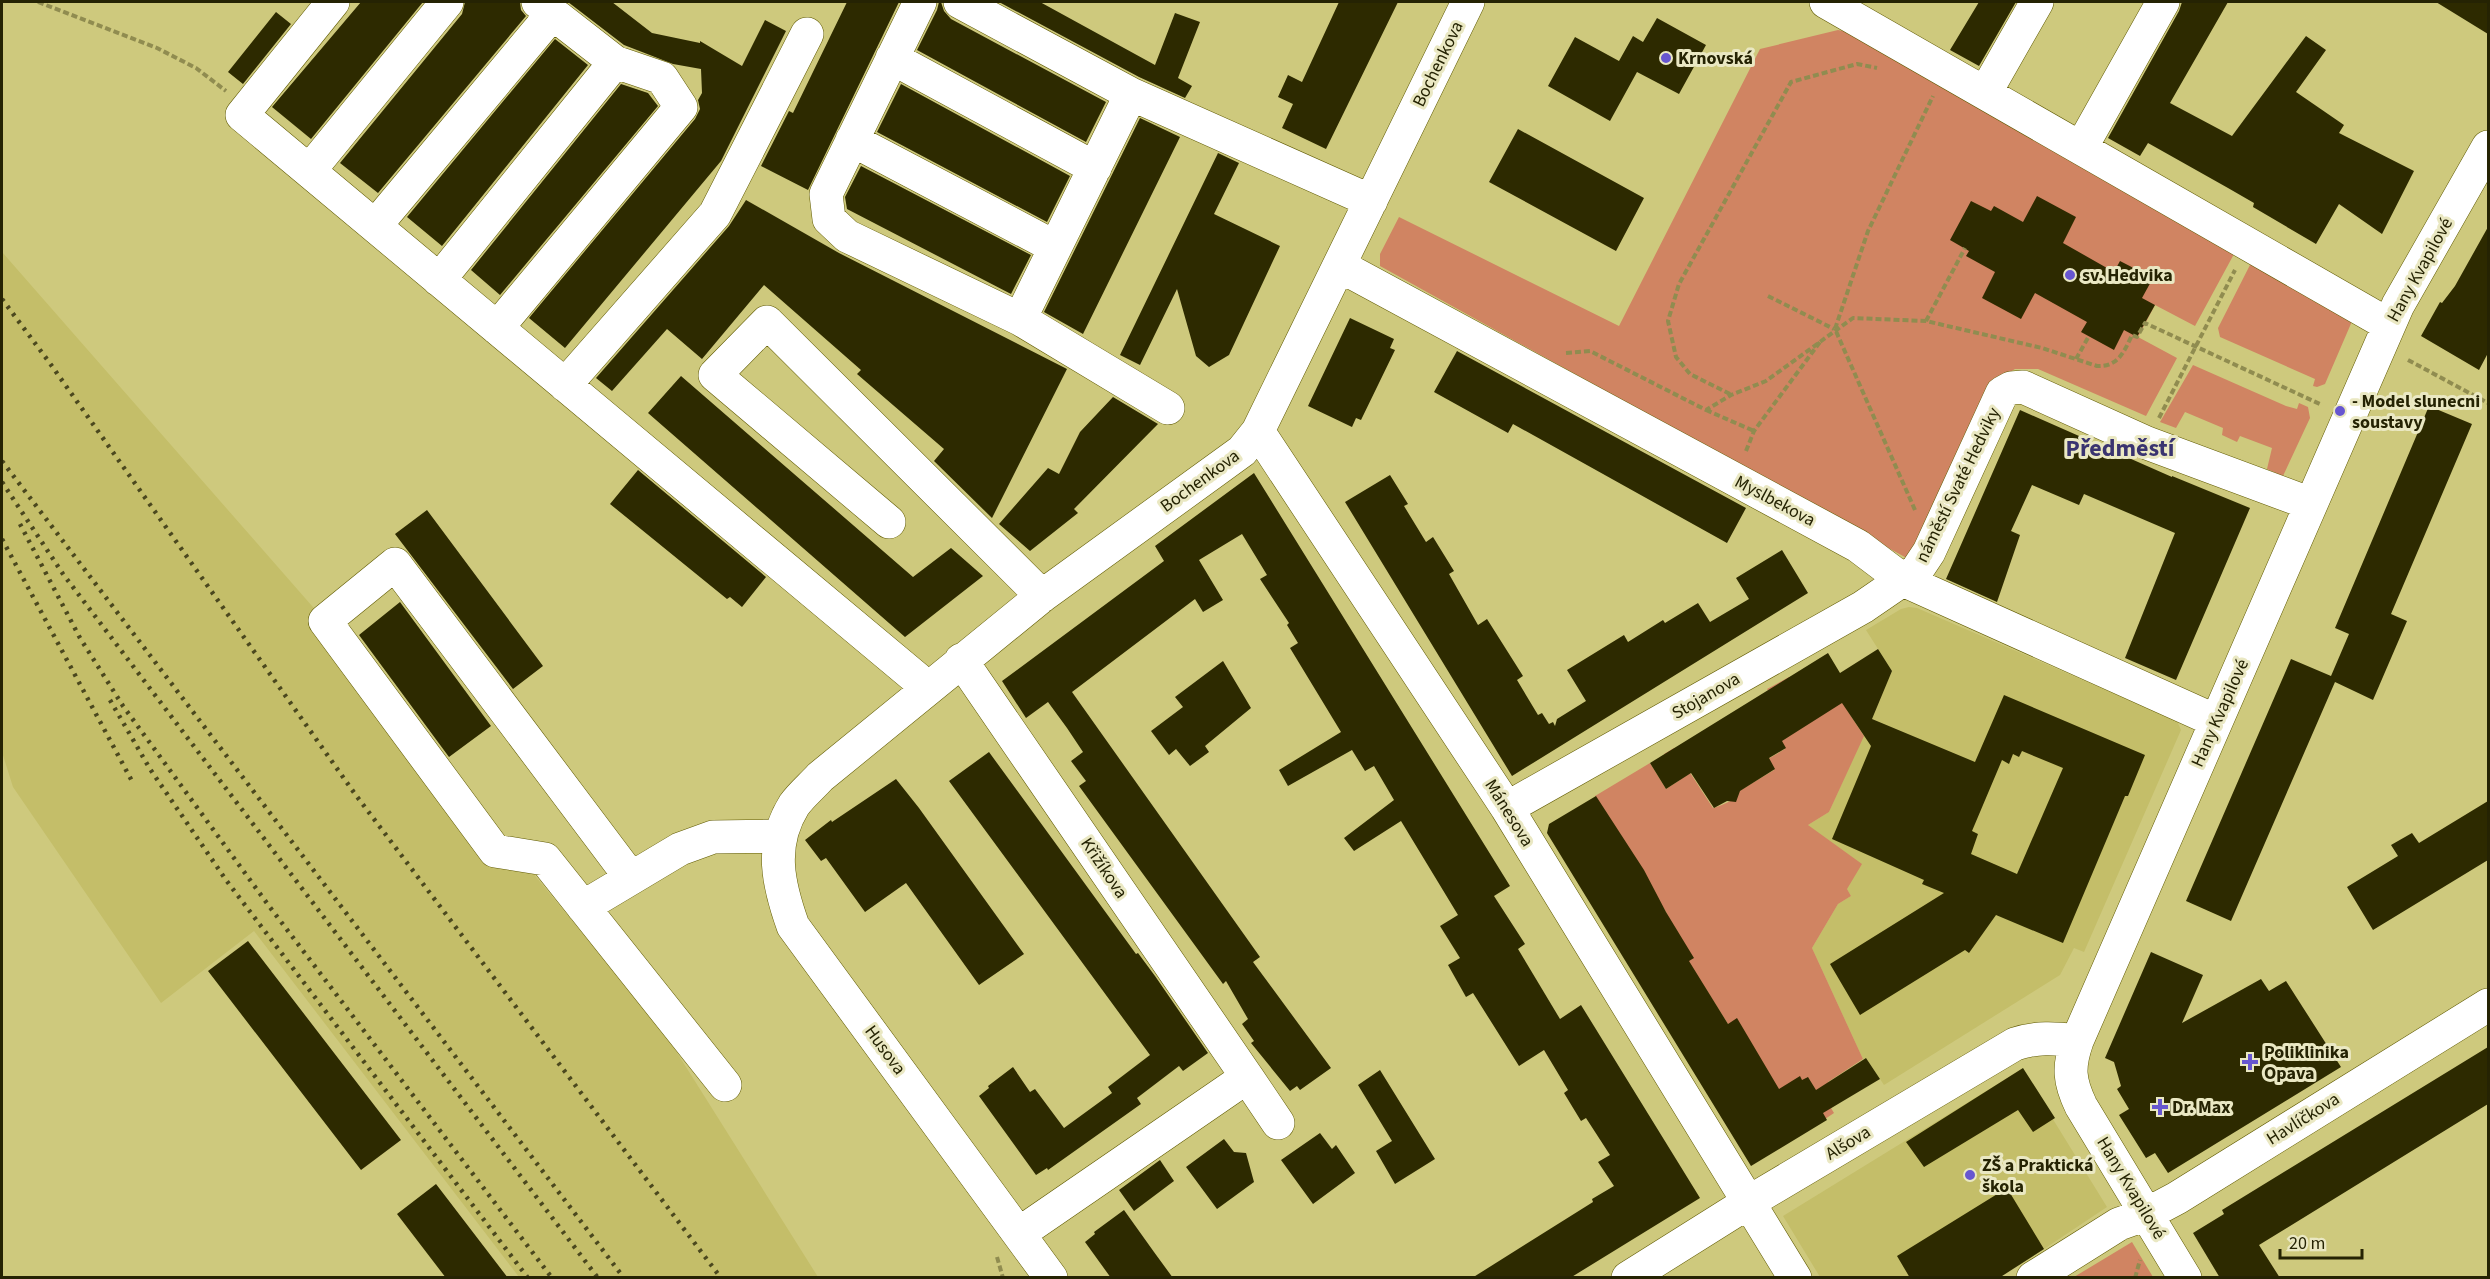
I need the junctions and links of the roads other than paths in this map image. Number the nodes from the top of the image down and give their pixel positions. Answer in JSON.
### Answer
{"nodes":[{"id":1,"x":333,"y":2,"type":"edge"},
{"id":2,"x":447,"y":2,"type":"edge"},
{"id":3,"x":920,"y":2,"type":"edge"},
{"id":4,"x":960,"y":2,"type":"edge"},
{"id":5,"x":1468,"y":2,"type":"edge"},
{"id":6,"x":2037,"y":2,"type":"edge"},
{"id":7,"x":2163,"y":2,"type":"edge"},
{"id":8,"x":1836,"y":4,"type":"edge"},
{"id":9,"x":545,"y":7,"type":"edge"},
{"id":10,"x":807,"y":34,"type":"dead end"},
{"id":11,"x":892,"y":58,"type":"junction"},
{"id":12,"x":615,"y":62,"type":"junction"},
{"id":13,"x":1985,"y":93,"type":"junction"},
{"id":14,"x":1131,"y":94,"type":"junction"},
{"id":15,"x":852,"y":140,"type":"junction"},
{"id":16,"x":2488,"y":147,"type":"edge"},
{"id":17,"x":2081,"y":148,"type":"junction"},
{"id":18,"x":1095,"y":168,"type":"junction"},
{"id":19,"x":309,"y":171,"type":"junction"},
{"id":20,"x":1371,"y":201,"type":"junction"},
{"id":21,"x":375,"y":226,"type":"junction"},
{"id":22,"x":1055,"y":247,"type":"junction"},
{"id":23,"x":1340,"y":266,"type":"junction"},
{"id":24,"x":439,"y":280,"type":"junction"},
{"id":25,"x":1020,"y":320,"type":"junction"},
{"id":26,"x":497,"y":328,"type":"junction"},
{"id":27,"x":2385,"y":335,"type":"junction"},
{"id":28,"x":565,"y":385,"type":"junction"},
{"id":29,"x":1168,"y":408,"type":"dead end"},
{"id":30,"x":1258,"y":431,"type":"junction"},
{"id":31,"x":2311,"y":504,"type":"junction"},
{"id":32,"x":890,"y":522,"type":"dead end"},
{"id":33,"x":1903,"y":580,"type":"junction"},
{"id":34,"x":1042,"y":596,"type":"junction"},
{"id":35,"x":961,"y":660,"type":"junction"},
{"id":36,"x":927,"y":687,"type":"junction"},
{"id":37,"x":2216,"y":721,"type":"junction"},
{"id":38,"x":795,"y":804,"type":"joint"},
{"id":39,"x":1507,"y":808,"type":"junction"},
{"id":40,"x":780,"y":836,"type":"junction"},
{"id":41,"x":631,"y":878,"type":"junction"},
{"id":42,"x":583,"y":907,"type":"junction"},
{"id":43,"x":2488,"y":1005,"type":"edge"},
{"id":44,"x":2077,"y":1041,"type":"junction"},
{"id":45,"x":1247,"y":1077,"type":"junction"},
{"id":46,"x":724,"y":1085,"type":"dead end"},
{"id":47,"x":1278,"y":1123,"type":"dead end"},
{"id":48,"x":1749,"y":1202,"type":"junction"},
{"id":49,"x":2147,"y":1214,"type":"junction"},
{"id":50,"x":1020,"y":1233,"type":"junction"},
{"id":51,"x":1051,"y":1278,"type":"edge"},
{"id":52,"x":1628,"y":1278,"type":"edge"},
{"id":53,"x":1795,"y":1278,"type":"edge"},
{"id":54,"x":2033,"y":1278,"type":"edge"},
{"id":55,"x":2185,"y":1278,"type":"edge"}],
"edges":[{"from":1,"to":19,"type":"street"},
{"from":2,"to":19,"type":"street"},
{"from":3,"to":11,"type":"street"},
{"from":4,"to":14,"type":"street"},
{"from":5,"to":20,"type":"street","name":"Bochenkova"},
{"from":6,"to":13,"type":"street"},
{"from":7,"to":17,"type":"street"},
{"from":8,"to":13,"type":"street"},
{"from":9,"to":12,"type":"street"},
{"from":9,"to":21,"type":"street"},
{"from":10,"to":28,"type":"street"},
{"from":11,"to":15,"type":"street"},
{"from":11,"to":18,"type":"street"},
{"from":12,"to":24,"type":"street"},
{"from":12,"to":26,"type":"street"},
{"from":13,"to":17,"type":"street"},
{"from":14,"to":18,"type":"street"},
{"from":14,"to":20,"type":"street"},
{"from":15,"to":22,"type":"street"},
{"from":15,"to":25,"type":"street"},
{"from":16,"to":27,"type":"street","name":"Hany Kvapilové"},
{"from":17,"to":27,"type":"street"},
{"from":18,"to":22,"type":"street"},
{"from":19,"to":21,"type":"street"},
{"from":20,"to":23,"type":"street","name":"Bochenkova"},
{"from":21,"to":24,"type":"street"},
{"from":22,"to":25,"type":"street"},
{"from":23,"to":30,"type":"street","name":"Bochenkova"},
{"from":23,"to":33,"type":"street","name":"Myslbekova"},
{"from":24,"to":26,"type":"street"},
{"from":25,"to":29,"type":"street"},
{"from":26,"to":28,"type":"street"},
{"from":27,"to":31,"type":"street","name":"Hany Kvapilové"},
{"from":28,"to":36,"type":"street"},
{"from":30,"to":34,"type":"street","name":"Bochenkova"},
{"from":30,"to":39,"type":"street","name":"Mánesova"},
{"from":31,"to":33,"type":"street","name":"náměstí Svaté Hedviky"},
{"from":31,"to":37,"type":"street","name":"Hany Kvapilové"},
{"from":32,"to":34,"type":"street"},
{"from":33,"to":37,"type":"street","name":"Myslbekova"},
{"from":33,"to":39,"type":"street","name":"Stojanova"},
{"from":34,"to":35,"type":"street","name":"Bochenkova"},
{"from":35,"to":36,"type":"street","name":"Bochenkova"},
{"from":35,"to":45,"type":"street","name":"Křižíkova"},
{"from":36,"to":38,"type":"street","name":"Bochenkova"},
{"from":37,"to":44,"type":"street","name":"Hany Kvapilové"},
{"from":38,"to":40,"type":"street","name":"Husova"},
{"from":39,"to":48,"type":"street","name":"Mánesova"},
{"from":40,"to":41,"type":"street"},
{"from":40,"to":50,"type":"street","name":"Husova"},
{"from":41,"to":42,"type":"street"},
{"from":41,"to":42,"type":"street"},
{"from":42,"to":46,"type":"street"},
{"from":43,"to":49,"type":"street","name":"Havlíčkova"},
{"from":44,"to":48,"type":"street","name":"Alšova"},
{"from":44,"to":49,"type":"street","name":"Hany Kvapilové"},
{"from":45,"to":47,"type":"street","name":"Křižíkova"},
{"from":45,"to":50,"type":"street"},
{"from":48,"to":52,"type":"street","name":"Alšova"},
{"from":48,"to":53,"type":"street","name":"Mánesova"},
{"from":49,"to":54,"type":"street","name":"Havlíčkova"},
{"from":49,"to":55,"type":"street","name":"Hany Kvapilové"},
{"from":50,"to":51,"type":"street","name":"Husova"}]}
